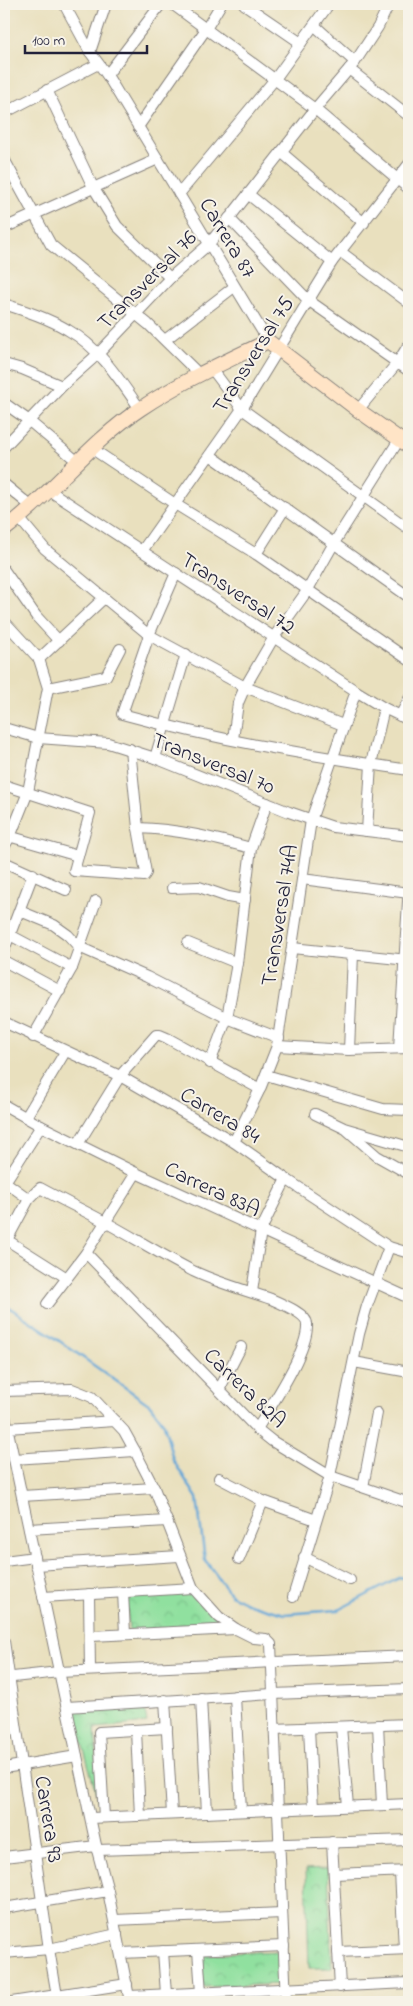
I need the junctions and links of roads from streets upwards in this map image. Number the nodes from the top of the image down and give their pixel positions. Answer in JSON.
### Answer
{"nodes":[{"id":1,"x":64,"y":4,"type":"edge"},
{"id":2,"x":106,"y":4,"type":"edge"},
{"id":3,"x":161,"y":4,"type":"edge"},
{"id":4,"x":172,"y":4,"type":"edge"},
{"id":5,"x":221,"y":4,"type":"edge"},
{"id":6,"x":244,"y":4,"type":"edge"},
{"id":7,"x":328,"y":4,"type":"edge"},
{"id":8,"x":389,"y":4,"type":"edge"},
{"id":9,"x":314,"y":25,"type":"junction"},
{"id":10,"x":206,"y":29,"type":"junction"},
{"id":11,"x":301,"y":43,"type":"junction"},
{"id":12,"x":90,"y":52,"type":"junction"},
{"id":13,"x":98,"y":64,"type":"junction"},
{"id":14,"x":352,"y":66,"type":"junction"},
{"id":15,"x":106,"y":75,"type":"junction"},
{"id":16,"x":275,"y":79,"type":"junction"},
{"id":17,"x":46,"y":90,"type":"junction"},
{"id":18,"x":315,"y":109,"type":"junction"},
{"id":19,"x":4,"y":112,"type":"edge"},
{"id":20,"x":409,"y":116,"type":"edge"},
{"id":21,"x":138,"y":127,"type":"junction"},
{"id":22,"x":281,"y":152,"type":"junction"},
{"id":23,"x":158,"y":159,"type":"junction"},
{"id":24,"x":4,"y":160,"type":"edge"},
{"id":25,"x":409,"y":164,"type":"edge"},
{"id":26,"x":398,"y":180,"type":"junction"},
{"id":27,"x":93,"y":187,"type":"junction"},
{"id":28,"x":409,"y":189,"type":"edge"},
{"id":29,"x":179,"y":194,"type":"junction"},
{"id":30,"x":248,"y":194,"type":"junction"},
{"id":31,"x":34,"y":213,"type":"junction"},
{"id":32,"x":229,"y":218,"type":"junction"},
{"id":33,"x":364,"y":223,"type":"junction"},
{"id":34,"x":4,"y":228,"type":"edge"},
{"id":35,"x":209,"y":244,"type":"junction"},
{"id":36,"x":341,"y":252,"type":"junction"},
{"id":37,"x":332,"y":262,"type":"junction"},
{"id":38,"x":170,"y":278,"type":"junction"},
{"id":39,"x":234,"y":287,"type":"junction"},
{"id":40,"x":308,"y":300,"type":"junction"},
{"id":41,"x":409,"y":303,"type":"edge"},
{"id":42,"x":4,"y":304,"type":"edge"},
{"id":43,"x":136,"y":315,"type":"junction"},
{"id":44,"x":165,"y":340,"type":"junction"},
{"id":45,"x":409,"y":344,"type":"edge"},
{"id":46,"x":273,"y":345,"type":"junction"},
{"id":47,"x":98,"y":354,"type":"junction"},
{"id":48,"x":398,"y":362,"type":"junction"},
{"id":49,"x":4,"y":364,"type":"edge"},
{"id":50,"x":409,"y":371,"type":"edge"},
{"id":51,"x":206,"y":372,"type":"junction"},
{"id":52,"x":62,"y":386,"type":"junction"},
{"id":53,"x":4,"y":404,"type":"edge"},
{"id":54,"x":140,"y":409,"type":"junction"},
{"id":55,"x":242,"y":409,"type":"junction"},
{"id":56,"x":358,"y":410,"type":"junction"},
{"id":57,"x":28,"y":420,"type":"junction"},
{"id":58,"x":404,"y":443,"type":"edge"},
{"id":59,"x":4,"y":447,"type":"edge"},
{"id":60,"x":91,"y":448,"type":"junction"},
{"id":61,"x":210,"y":455,"type":"junction"},
{"id":62,"x":78,"y":462,"type":"junction"},
{"id":63,"x":4,"y":484,"type":"edge"},
{"id":64,"x":50,"y":491,"type":"junction"},
{"id":65,"x":363,"y":496,"type":"junction"},
{"id":66,"x":175,"y":504,"type":"junction"},
{"id":67,"x":32,"y":507,"type":"junction"},
{"id":68,"x":285,"y":508,"type":"junction"},
{"id":69,"x":19,"y":518,"type":"junction"},
{"id":70,"x":409,"y":529,"type":"edge"},
{"id":71,"x":4,"y":530,"type":"edge"},
{"id":72,"x":334,"y":543,"type":"junction"},
{"id":73,"x":142,"y":551,"type":"junction"},
{"id":74,"x":256,"y":554,"type":"junction"},
{"id":75,"x":4,"y":570,"type":"edge"},
{"id":76,"x":176,"y":573,"type":"junction"},
{"id":77,"x":307,"y":590,"type":"junction"},
{"id":78,"x":409,"y":597,"type":"edge"},
{"id":79,"x":103,"y":599,"type":"junction"},
{"id":80,"x":4,"y":622,"type":"edge"},
{"id":81,"x":149,"y":635,"type":"junction"},
{"id":82,"x":274,"y":637,"type":"junction"},
{"id":83,"x":59,"y":641,"type":"junction"},
{"id":84,"x":120,"y":649,"type":"dead end"},
{"id":85,"x":186,"y":654,"type":"junction"},
{"id":86,"x":39,"y":660,"type":"junction"},
{"id":87,"x":409,"y":660,"type":"edge"},
{"id":88,"x":245,"y":687,"type":"junction"},
{"id":89,"x":48,"y":688,"type":"junction"},
{"id":90,"x":356,"y":691,"type":"junction"},
{"id":91,"x":409,"y":699,"type":"edge"},
{"id":92,"x":384,"y":708,"type":"junction"},
{"id":93,"x":405,"y":718,"type":"edge"},
{"id":94,"x":343,"y":725,"type":"junction"},
{"id":95,"x":164,"y":726,"type":"junction"},
{"id":96,"x":4,"y":728,"type":"edge"},
{"id":97,"x":38,"y":738,"type":"junction"},
{"id":98,"x":233,"y":739,"type":"junction"},
{"id":99,"x":130,"y":749,"type":"junction"},
{"id":100,"x":155,"y":758,"type":"junction"},
{"id":101,"x":331,"y":759,"type":"junction"},
{"id":102,"x":371,"y":764,"type":"junction"},
{"id":103,"x":409,"y":770,"type":"edge"},
{"id":104,"x":4,"y":784,"type":"edge"},
{"id":105,"x":28,"y":792,"type":"junction"},
{"id":106,"x":267,"y":803,"type":"junction"},
{"id":107,"x":311,"y":820,"type":"junction"},
{"id":108,"x":138,"y":828,"type":"junction"},
{"id":109,"x":367,"y":831,"type":"junction"},
{"id":110,"x":7,"y":836,"type":"edge"},
{"id":111,"x":409,"y":836,"type":"edge"},
{"id":112,"x":4,"y":847,"type":"edge"},
{"id":113,"x":251,"y":848,"type":"junction"},
{"id":114,"x":78,"y":856,"type":"junction"},
{"id":115,"x":4,"y":862,"type":"edge"},
{"id":116,"x":34,"y":874,"type":"junction"},
{"id":117,"x":302,"y":879,"type":"junction"},
{"id":118,"x":409,"y":885,"type":"edge"},
{"id":119,"x":172,"y":888,"type":"dead end"},
{"id":120,"x":66,"y":890,"type":"dead end"},
{"id":121,"x":409,"y":892,"type":"edge"},
{"id":122,"x":245,"y":900,"type":"junction"},
{"id":123,"x":96,"y":901,"type":"dead end"},
{"id":124,"x":20,"y":911,"type":"junction"},
{"id":125,"x":10,"y":935,"type":"junction"},
{"id":126,"x":188,"y":943,"type":"dead end"},
{"id":127,"x":79,"y":948,"type":"junction"},
{"id":128,"x":292,"y":948,"type":"junction"},
{"id":129,"x":4,"y":950,"type":"edge"},
{"id":130,"x":353,"y":954,"type":"junction"},
{"id":131,"x":406,"y":959,"type":"edge"},
{"id":132,"x":4,"y":961,"type":"edge"},
{"id":133,"x":237,"y":963,"type":"junction"},
{"id":134,"x":72,"y":968,"type":"junction"},
{"id":135,"x":60,"y":991,"type":"junction"},
{"id":136,"x":226,"y":1018,"type":"junction"},
{"id":137,"x":4,"y":1022,"type":"edge"},
{"id":138,"x":32,"y":1037,"type":"junction"},
{"id":139,"x":278,"y":1042,"type":"junction"},
{"id":140,"x":404,"y":1048,"type":"edge"},
{"id":141,"x":349,"y":1050,"type":"junction"},
{"id":142,"x":65,"y":1052,"type":"junction"},
{"id":143,"x":210,"y":1063,"type":"junction"},
{"id":144,"x":266,"y":1074,"type":"junction"},
{"id":145,"x":120,"y":1076,"type":"junction"},
{"id":146,"x":260,"y":1089,"type":"junction"},
{"id":147,"x":5,"y":1108,"type":"edge"},
{"id":148,"x":409,"y":1110,"type":"edge"},
{"id":149,"x":315,"y":1114,"type":"dead end"},
{"id":150,"x":26,"y":1117,"type":"junction"},
{"id":151,"x":41,"y":1126,"type":"junction"},
{"id":152,"x":344,"y":1128,"type":"junction"},
{"id":153,"x":234,"y":1142,"type":"junction"},
{"id":154,"x":78,"y":1144,"type":"junction"},
{"id":155,"x":409,"y":1147,"type":"edge"},
{"id":156,"x":136,"y":1173,"type":"junction"},
{"id":157,"x":409,"y":1174,"type":"edge"},
{"id":158,"x":286,"y":1179,"type":"junction"},
{"id":159,"x":4,"y":1182,"type":"edge"},
{"id":160,"x":30,"y":1198,"type":"junction"},
{"id":161,"x":104,"y":1221,"type":"junction"},
{"id":162,"x":261,"y":1230,"type":"junction"},
{"id":163,"x":389,"y":1247,"type":"junction"},
{"id":164,"x":86,"y":1253,"type":"junction"},
{"id":165,"x":409,"y":1253,"type":"edge"},
{"id":166,"x":67,"y":1278,"type":"junction"},
{"id":167,"x":375,"y":1284,"type":"junction"},
{"id":168,"x":252,"y":1292,"type":"junction"},
{"id":169,"x":409,"y":1298,"type":"edge"},
{"id":170,"x":47,"y":1304,"type":"dead end"},
{"id":171,"x":241,"y":1347,"type":"dead end"},
{"id":172,"x":354,"y":1362,"type":"junction"},
{"id":173,"x":409,"y":1372,"type":"edge"},
{"id":174,"x":219,"y":1390,"type":"junction"},
{"id":175,"x":4,"y":1391,"type":"edge"},
{"id":176,"x":4,"y":1412,"type":"edge"},
{"id":177,"x":376,"y":1413,"type":"dead end"},
{"id":178,"x":115,"y":1420,"type":"junction"},
{"id":179,"x":7,"y":1428,"type":"junction"},
{"id":180,"x":257,"y":1429,"type":"junction"},
{"id":181,"x":135,"y":1451,"type":"junction"},
{"id":182,"x":14,"y":1459,"type":"junction"},
{"id":183,"x":330,"y":1476,"type":"junction"},
{"id":184,"x":219,"y":1478,"type":"dead end"},
{"id":185,"x":363,"y":1486,"type":"junction"},
{"id":186,"x":154,"y":1488,"type":"junction"},
{"id":187,"x":22,"y":1496,"type":"junction"},
{"id":188,"x":263,"y":1501,"type":"junction"},
{"id":189,"x":409,"y":1503,"type":"edge"},
{"id":190,"x":316,"y":1520,"type":"junction"},
{"id":191,"x":167,"y":1521,"type":"junction"},
{"id":192,"x":28,"y":1529,"type":"junction"},
{"id":193,"x":179,"y":1556,"type":"junction"},
{"id":194,"x":304,"y":1557,"type":"junction"},
{"id":195,"x":239,"y":1559,"type":"dead end"},
{"id":196,"x":4,"y":1561,"type":"edge"},
{"id":197,"x":35,"y":1561,"type":"junction"},
{"id":198,"x":350,"y":1580,"type":"dead end"},
{"id":199,"x":192,"y":1588,"type":"junction"},
{"id":200,"x":124,"y":1592,"type":"junction"},
{"id":201,"x":89,"y":1594,"type":"junction"},
{"id":202,"x":43,"y":1597,"type":"junction"},
{"id":203,"x":293,"y":1597,"type":"dead end"},
{"id":204,"x":236,"y":1629,"type":"junction"},
{"id":205,"x":125,"y":1634,"type":"junction"},
{"id":206,"x":91,"y":1636,"type":"junction"},
{"id":207,"x":4,"y":1641,"type":"edge"},
{"id":208,"x":409,"y":1656,"type":"edge"},
{"id":209,"x":272,"y":1663,"type":"junction"},
{"id":210,"x":90,"y":1670,"type":"junction"},
{"id":211,"x":59,"y":1672,"type":"junction"},
{"id":212,"x":6,"y":1678,"type":"edge"},
{"id":213,"x":409,"y":1689,"type":"edge"},
{"id":214,"x":273,"y":1694,"type":"junction"},
{"id":215,"x":235,"y":1696,"type":"junction"},
{"id":216,"x":201,"y":1698,"type":"junction"},
{"id":217,"x":165,"y":1700,"type":"junction"},
{"id":218,"x":67,"y":1707,"type":"junction"},
{"id":219,"x":409,"y":1724,"type":"edge"},
{"id":220,"x":378,"y":1725,"type":"junction"},
{"id":221,"x":341,"y":1727,"type":"junction"},
{"id":222,"x":167,"y":1728,"type":"junction"},
{"id":223,"x":309,"y":1728,"type":"junction"},
{"id":224,"x":274,"y":1729,"type":"junction"},
{"id":225,"x":136,"y":1730,"type":"junction"},
{"id":226,"x":77,"y":1756,"type":"junction"},
{"id":227,"x":22,"y":1765,"type":"junction"},
{"id":228,"x":4,"y":1768,"type":"edge"},
{"id":229,"x":409,"y":1804,"type":"edge"},
{"id":230,"x":382,"y":1805,"type":"junction"},
{"id":231,"x":348,"y":1806,"type":"junction"},
{"id":232,"x":313,"y":1808,"type":"junction"},
{"id":233,"x":278,"y":1810,"type":"junction"},
{"id":234,"x":241,"y":1811,"type":"junction"},
{"id":235,"x":207,"y":1813,"type":"junction"},
{"id":236,"x":172,"y":1814,"type":"junction"},
{"id":237,"x":140,"y":1816,"type":"junction"},
{"id":238,"x":104,"y":1817,"type":"junction"},
{"id":239,"x":91,"y":1818,"type":"junction"},
{"id":240,"x":409,"y":1840,"type":"edge"},
{"id":241,"x":332,"y":1842,"type":"junction"},
{"id":242,"x":279,"y":1844,"type":"junction"},
{"id":243,"x":96,"y":1848,"type":"junction"},
{"id":244,"x":36,"y":1853,"type":"junction"},
{"id":245,"x":4,"y":1857,"type":"edge"},
{"id":246,"x":405,"y":1871,"type":"edge"},
{"id":247,"x":334,"y":1874,"type":"junction"},
{"id":248,"x":108,"y":1891,"type":"junction"},
{"id":249,"x":43,"y":1902,"type":"junction"},
{"id":250,"x":4,"y":1908,"type":"edge"},
{"id":251,"x":282,"y":1913,"type":"junction"},
{"id":252,"x":114,"y":1920,"type":"junction"},
{"id":253,"x":116,"y":1934,"type":"junction"},
{"id":254,"x":284,"y":1946,"type":"junction"},
{"id":255,"x":49,"y":1949,"type":"junction"},
{"id":256,"x":407,"y":1949,"type":"edge"},
{"id":257,"x":198,"y":1950,"type":"junction"},
{"id":258,"x":163,"y":1951,"type":"junction"},
{"id":259,"x":338,"y":1952,"type":"junction"},
{"id":260,"x":4,"y":1953,"type":"edge"},
{"id":261,"x":121,"y":1953,"type":"junction"},
{"id":262,"x":127,"y":1984,"type":"junction"},
{"id":263,"x":409,"y":1984,"type":"edge"},
{"id":264,"x":340,"y":1987,"type":"junction"},
{"id":265,"x":286,"y":1989,"type":"junction"},
{"id":266,"x":200,"y":1992,"type":"junction"},
{"id":267,"x":166,"y":1994,"type":"junction"},
{"id":268,"x":58,"y":1999,"type":"edge"},
{"id":269,"x":130,"y":1999,"type":"edge"},
{"id":270,"x":12,"y":2002,"type":"edge"},
{"id":271,"x":286,"y":2002,"type":"edge"}],
"edges":[{"from":1,"to":12,"type":"street","name":"Carrera 87"},
{"from":2,"to":12,"type":"street"},
{"from":3,"to":15,"type":"street"},
{"from":4,"to":10,"type":"street"},
{"from":5,"to":10,"type":"street"},
{"from":6,"to":11,"type":"street"},
{"from":7,"to":9,"type":"street"},
{"from":8,"to":14,"type":"street","name":"Transversal 76"},
{"from":9,"to":11,"type":"street"},
{"from":9,"to":14,"type":"street"},
{"from":10,"to":16,"type":"street"},
{"from":10,"to":21,"type":"street"},
{"from":11,"to":16,"type":"street"},
{"from":12,"to":13,"type":"street","name":"Carrera 87"},
{"from":13,"to":15,"type":"street","name":"Carrera 87"},
{"from":13,"to":17,"type":"street"},
{"from":14,"to":18,"type":"street","name":"Transversal 76"},
{"from":14,"to":20,"type":"street"},
{"from":15,"to":21,"type":"street","name":"Carrera 87"},
{"from":16,"to":18,"type":"street"},
{"from":16,"to":29,"type":"street"},
{"from":17,"to":19,"type":"street"},
{"from":17,"to":27,"type":"street"},
{"from":18,"to":22,"type":"street","name":"Transversal 76"},
{"from":18,"to":26,"type":"street"},
{"from":21,"to":23,"type":"street","name":"Carrera 87"},
{"from":22,"to":30,"type":"street","name":"Transversal 76"},
{"from":22,"to":33,"type":"street"},
{"from":23,"to":27,"type":"street"},
{"from":23,"to":29,"type":"street","name":"Carrera 87"},
{"from":24,"to":31,"type":"street"},
{"from":25,"to":26,"type":"street","name":"Transversal 75"},
{"from":26,"to":28,"type":"street"},
{"from":26,"to":33,"type":"street","name":"Transversal 75"},
{"from":27,"to":31,"type":"street"},
{"from":27,"to":38,"type":"street"},
{"from":29,"to":35,"type":"street","name":"Carrera 87"},
{"from":30,"to":32,"type":"street","name":"Transversal 76"},
{"from":30,"to":37,"type":"street"},
{"from":31,"to":34,"type":"street"},
{"from":31,"to":43,"type":"street"},
{"from":32,"to":35,"type":"street","name":"Transversal 76"},
{"from":32,"to":40,"type":"street"},
{"from":33,"to":36,"type":"street","name":"Transversal 75"},
{"from":35,"to":38,"type":"street","name":"Transversal 76"},
{"from":35,"to":39,"type":"street","name":"Carrera 87"},
{"from":36,"to":37,"type":"street","name":"Transversal 75"},
{"from":36,"to":41,"type":"street"},
{"from":37,"to":40,"type":"street","name":"Transversal 75"},
{"from":38,"to":43,"type":"street","name":"Transversal 76"},
{"from":39,"to":44,"type":"street"},
{"from":39,"to":46,"type":"street","name":"Carrera 87"},
{"from":40,"to":46,"type":"street","name":"Transversal 75"},
{"from":40,"to":48,"type":"street"},
{"from":42,"to":47,"type":"street"},
{"from":43,"to":44,"type":"street"},
{"from":43,"to":47,"type":"street","name":"Transversal 76"},
{"from":44,"to":51,"type":"street"},
{"from":45,"to":48,"type":"street"},
{"from":46,"to":51,"type":"street"},
{"from":46,"to":55,"type":"street","name":"Transversal 75"},
{"from":46,"to":56,"type":"street","name":"Carrera 87"},
{"from":47,"to":52,"type":"street","name":"Transversal 76"},
{"from":47,"to":54,"type":"street"},
{"from":48,"to":50,"type":"street"},
{"from":48,"to":56,"type":"street"},
{"from":49,"to":52,"type":"street"},
{"from":51,"to":54,"type":"street"},
{"from":51,"to":55,"type":"street"},
{"from":52,"to":57,"type":"street","name":"Transversal 76"},
{"from":53,"to":57,"type":"street"},
{"from":54,"to":60,"type":"street"},
{"from":55,"to":61,"type":"street","name":"Transversal 75"},
{"from":55,"to":65,"type":"street"},
{"from":56,"to":58,"type":"street","name":"Carrera 87"},
{"from":57,"to":59,"type":"street","name":"Transversal 76"},
{"from":57,"to":62,"type":"street"},
{"from":58,"to":65,"type":"street"},
{"from":60,"to":62,"type":"street"},
{"from":60,"to":66,"type":"street"},
{"from":61,"to":66,"type":"street","name":"Transversal 75"},
{"from":61,"to":68,"type":"street"},
{"from":62,"to":64,"type":"street"},
{"from":63,"to":67,"type":"street"},
{"from":64,"to":67,"type":"street"},
{"from":64,"to":73,"type":"street","name":"Transversal 72"},
{"from":65,"to":70,"type":"street"},
{"from":65,"to":72,"type":"street"},
{"from":66,"to":73,"type":"street","name":"Transversal 75"},
{"from":66,"to":74,"type":"street"},
{"from":67,"to":69,"type":"street"},
{"from":68,"to":72,"type":"street"},
{"from":68,"to":74,"type":"street"},
{"from":69,"to":71,"type":"street"},
{"from":69,"to":79,"type":"street"},
{"from":72,"to":77,"type":"street"},
{"from":72,"to":78,"type":"street"},
{"from":73,"to":76,"type":"street","name":"Transversal 72"},
{"from":74,"to":77,"type":"street"},
{"from":75,"to":83,"type":"street"},
{"from":76,"to":81,"type":"street"},
{"from":76,"to":82,"type":"street","name":"Transversal 72"},
{"from":77,"to":82,"type":"street"},
{"from":77,"to":87,"type":"street"},
{"from":79,"to":81,"type":"street"},
{"from":79,"to":83,"type":"street"},
{"from":80,"to":86,"type":"street"},
{"from":81,"to":85,"type":"street"},
{"from":81,"to":95,"type":"street"},
{"from":82,"to":88,"type":"street"},
{"from":82,"to":90,"type":"street","name":"Transversal 72"},
{"from":83,"to":86,"type":"street"},
{"from":84,"to":89,"type":"street"},
{"from":85,"to":88,"type":"street"},
{"from":85,"to":95,"type":"street"},
{"from":86,"to":89,"type":"street"},
{"from":88,"to":94,"type":"street"},
{"from":88,"to":98,"type":"street"},
{"from":89,"to":97,"type":"street"},
{"from":90,"to":92,"type":"street","name":"Transversal 72"},
{"from":90,"to":94,"type":"street","name":"Transversal 74A"},
{"from":91,"to":93,"type":"street"},
{"from":92,"to":93,"type":"street","name":"Transversal 72"},
{"from":92,"to":102,"type":"street"},
{"from":94,"to":101,"type":"street","name":"Transversal 74A"},
{"from":95,"to":98,"type":"street"},
{"from":95,"to":100,"type":"street"},
{"from":96,"to":97,"type":"street","name":"Transversal 70"},
{"from":97,"to":99,"type":"street","name":"Transversal 70"},
{"from":97,"to":105,"type":"street"},
{"from":98,"to":101,"type":"street"},
{"from":99,"to":100,"type":"street","name":"Transversal 70"},
{"from":99,"to":108,"type":"street"},
{"from":100,"to":106,"type":"street","name":"Transversal 70"},
{"from":101,"to":102,"type":"street"},
{"from":101,"to":107,"type":"street","name":"Transversal 74A"},
{"from":102,"to":103,"type":"street"},
{"from":102,"to":109,"type":"street"},
{"from":104,"to":105,"type":"street"},
{"from":105,"to":110,"type":"street"},
{"from":105,"to":114,"type":"street"},
{"from":106,"to":107,"type":"street","name":"Transversal 70"},
{"from":106,"to":113,"type":"street"},
{"from":107,"to":109,"type":"street","name":"Transversal 70"},
{"from":107,"to":117,"type":"street","name":"Transversal 74A"},
{"from":108,"to":113,"type":"street"},
{"from":108,"to":114,"type":"street"},
{"from":109,"to":111,"type":"street","name":"Transversal 70"},
{"from":110,"to":112,"type":"street"},
{"from":110,"to":114,"type":"street"},
{"from":113,"to":122,"type":"street"},
{"from":115,"to":116,"type":"street"},
{"from":116,"to":120,"type":"street"},
{"from":116,"to":124,"type":"street"},
{"from":117,"to":121,"type":"street"},
{"from":117,"to":128,"type":"street","name":"Transversal 74A"},
{"from":118,"to":121,"type":"street"},
{"from":119,"to":122,"type":"street"},
{"from":121,"to":131,"type":"street"},
{"from":122,"to":133,"type":"street"},
{"from":123,"to":127,"type":"street"},
{"from":124,"to":125,"type":"street"},
{"from":124,"to":127,"type":"street"},
{"from":125,"to":129,"type":"street"},
{"from":125,"to":134,"type":"street"},
{"from":126,"to":133,"type":"street"},
{"from":127,"to":134,"type":"street"},
{"from":127,"to":136,"type":"street"},
{"from":128,"to":130,"type":"street"},
{"from":128,"to":139,"type":"street","name":"Transversal 74A"},
{"from":130,"to":131,"type":"street"},
{"from":130,"to":141,"type":"street"},
{"from":131,"to":140,"type":"street"},
{"from":132,"to":135,"type":"street"},
{"from":133,"to":136,"type":"street"},
{"from":134,"to":135,"type":"street"},
{"from":135,"to":138,"type":"street"},
{"from":136,"to":139,"type":"street"},
{"from":136,"to":143,"type":"street"},
{"from":137,"to":138,"type":"street","name":"Carrera 84"},
{"from":138,"to":142,"type":"street","name":"Carrera 84"},
{"from":139,"to":141,"type":"street"},
{"from":139,"to":144,"type":"street","name":"Transversal 74A"},
{"from":140,"to":141,"type":"street"},
{"from":142,"to":145,"type":"street","name":"Carrera 84"},
{"from":142,"to":150,"type":"street"},
{"from":143,"to":145,"type":"street"},
{"from":143,"to":146,"type":"street"},
{"from":144,"to":146,"type":"street","name":"Transversal 74A"},
{"from":144,"to":148,"type":"street"},
{"from":145,"to":153,"type":"street","name":"Carrera 84"},
{"from":145,"to":154,"type":"street"},
{"from":146,"to":153,"type":"street","name":"Transversal 74A"},
{"from":147,"to":150,"type":"street","name":"Carrera 83A"},
{"from":149,"to":152,"type":"street"},
{"from":150,"to":151,"type":"street","name":"Carrera 83A"},
{"from":151,"to":154,"type":"street","name":"Carrera 83A"},
{"from":151,"to":159,"type":"street"},
{"from":152,"to":155,"type":"street"},
{"from":152,"to":157,"type":"street"},
{"from":153,"to":158,"type":"street","name":"Carrera 84"},
{"from":154,"to":156,"type":"street","name":"Carrera 83A"},
{"from":156,"to":161,"type":"street"},
{"from":156,"to":162,"type":"street","name":"Carrera 83A"},
{"from":158,"to":162,"type":"street"},
{"from":158,"to":163,"type":"street","name":"Carrera 84"},
{"from":159,"to":160,"type":"street"},
{"from":160,"to":161,"type":"street"},
{"from":160,"to":166,"type":"street"},
{"from":161,"to":164,"type":"street"},
{"from":161,"to":168,"type":"street"},
{"from":162,"to":167,"type":"street","name":"Carrera 83A"},
{"from":162,"to":168,"type":"street"},
{"from":163,"to":165,"type":"street","name":"Carrera 84"},
{"from":163,"to":167,"type":"street"},
{"from":164,"to":166,"type":"street"},
{"from":164,"to":174,"type":"street","name":"Carrera 82A"},
{"from":166,"to":170,"type":"street"},
{"from":167,"to":169,"type":"street","name":"Carrera 83A"},
{"from":167,"to":172,"type":"street"},
{"from":168,"to":180,"type":"street"},
{"from":171,"to":174,"type":"street"},
{"from":172,"to":173,"type":"street"},
{"from":172,"to":183,"type":"street"},
{"from":174,"to":180,"type":"street","name":"Carrera 82A"},
{"from":175,"to":178,"type":"street"},
{"from":176,"to":179,"type":"street"},
{"from":177,"to":185,"type":"street"},
{"from":178,"to":179,"type":"street"},
{"from":178,"to":181,"type":"street"},
{"from":179,"to":182,"type":"street"},
{"from":180,"to":183,"type":"street","name":"Carrera 82A"},
{"from":181,"to":182,"type":"street"},
{"from":181,"to":186,"type":"street"},
{"from":182,"to":187,"type":"street"},
{"from":183,"to":185,"type":"street","name":"Carrera 82A"},
{"from":183,"to":190,"type":"street"},
{"from":184,"to":188,"type":"street"},
{"from":185,"to":189,"type":"street","name":"Carrera 82A"},
{"from":186,"to":187,"type":"street"},
{"from":186,"to":191,"type":"street"},
{"from":187,"to":192,"type":"street"},
{"from":188,"to":190,"type":"street"},
{"from":188,"to":195,"type":"street"},
{"from":190,"to":194,"type":"street"},
{"from":191,"to":192,"type":"street"},
{"from":191,"to":193,"type":"street"},
{"from":192,"to":197,"type":"street"},
{"from":193,"to":197,"type":"street"},
{"from":193,"to":199,"type":"street"},
{"from":194,"to":198,"type":"street"},
{"from":194,"to":203,"type":"street"},
{"from":196,"to":197,"type":"street"},
{"from":197,"to":202,"type":"street"},
{"from":199,"to":200,"type":"street"},
{"from":199,"to":204,"type":"street"},
{"from":200,"to":201,"type":"street"},
{"from":200,"to":205,"type":"street"},
{"from":201,"to":202,"type":"street"},
{"from":201,"to":206,"type":"street"},
{"from":202,"to":211,"type":"street"},
{"from":204,"to":205,"type":"street"},
{"from":204,"to":209,"type":"street"},
{"from":205,"to":206,"type":"street"},
{"from":206,"to":210,"type":"street"},
{"from":207,"to":212,"type":"street","name":"Carrera 93"},
{"from":208,"to":209,"type":"street"},
{"from":209,"to":210,"type":"street"},
{"from":209,"to":214,"type":"street"},
{"from":210,"to":211,"type":"street"},
{"from":211,"to":212,"type":"street"},
{"from":211,"to":218,"type":"street"},
{"from":212,"to":227,"type":"street","name":"Carrera 93"},
{"from":213,"to":214,"type":"street"},
{"from":214,"to":215,"type":"street"},
{"from":214,"to":224,"type":"street"},
{"from":215,"to":216,"type":"street"},
{"from":215,"to":234,"type":"street"},
{"from":216,"to":217,"type":"street"},
{"from":216,"to":235,"type":"street"},
{"from":217,"to":218,"type":"street"},
{"from":217,"to":222,"type":"street"},
{"from":218,"to":226,"type":"street"},
{"from":219,"to":220,"type":"street"},
{"from":220,"to":221,"type":"street"},
{"from":220,"to":230,"type":"street"},
{"from":221,"to":223,"type":"street"},
{"from":221,"to":231,"type":"street"},
{"from":222,"to":225,"type":"street"},
{"from":222,"to":236,"type":"street"},
{"from":223,"to":224,"type":"street"},
{"from":223,"to":232,"type":"street"},
{"from":224,"to":233,"type":"street"},
{"from":225,"to":237,"type":"street"},
{"from":225,"to":238,"type":"street"},
{"from":226,"to":227,"type":"street"},
{"from":226,"to":239,"type":"street"},
{"from":227,"to":228,"type":"street"},
{"from":227,"to":244,"type":"street","name":"Carrera 93"},
{"from":229,"to":230,"type":"street"},
{"from":230,"to":231,"type":"street"},
{"from":231,"to":232,"type":"street"},
{"from":232,"to":233,"type":"street"},
{"from":233,"to":234,"type":"street"},
{"from":233,"to":242,"type":"street"},
{"from":234,"to":235,"type":"street"},
{"from":235,"to":236,"type":"street"},
{"from":236,"to":237,"type":"street"},
{"from":237,"to":238,"type":"street"},
{"from":238,"to":239,"type":"street"},
{"from":239,"to":243,"type":"street"},
{"from":240,"to":241,"type":"street"},
{"from":241,"to":242,"type":"street"},
{"from":241,"to":247,"type":"street"},
{"from":242,"to":243,"type":"street"},
{"from":242,"to":251,"type":"street"},
{"from":243,"to":244,"type":"street"},
{"from":243,"to":248,"type":"street"},
{"from":244,"to":245,"type":"street"},
{"from":244,"to":249,"type":"street","name":"Carrera 93"},
{"from":246,"to":247,"type":"street"},
{"from":246,"to":256,"type":"street"},
{"from":247,"to":259,"type":"street"},
{"from":248,"to":249,"type":"street"},
{"from":248,"to":252,"type":"street"},
{"from":249,"to":250,"type":"street"},
{"from":249,"to":255,"type":"street","name":"Carrera 93"},
{"from":251,"to":252,"type":"street"},
{"from":251,"to":254,"type":"street"},
{"from":252,"to":253,"type":"street"},
{"from":253,"to":255,"type":"street"},
{"from":253,"to":261,"type":"street"},
{"from":254,"to":257,"type":"street"},
{"from":254,"to":265,"type":"street"},
{"from":255,"to":260,"type":"street"},
{"from":255,"to":268,"type":"street","name":"Carrera 93"},
{"from":256,"to":259,"type":"street"},
{"from":257,"to":258,"type":"street"},
{"from":257,"to":266,"type":"street"},
{"from":258,"to":261,"type":"street"},
{"from":258,"to":267,"type":"street"},
{"from":259,"to":264,"type":"street"},
{"from":261,"to":262,"type":"street"},
{"from":262,"to":268,"type":"street"},
{"from":262,"to":269,"type":"street"},
{"from":263,"to":264,"type":"street"},
{"from":264,"to":265,"type":"street"},
{"from":265,"to":266,"type":"street"},
{"from":265,"to":271,"type":"street"},
{"from":266,"to":267,"type":"street"},
{"from":267,"to":269,"type":"street"},
{"from":268,"to":270,"type":"street"}]}
